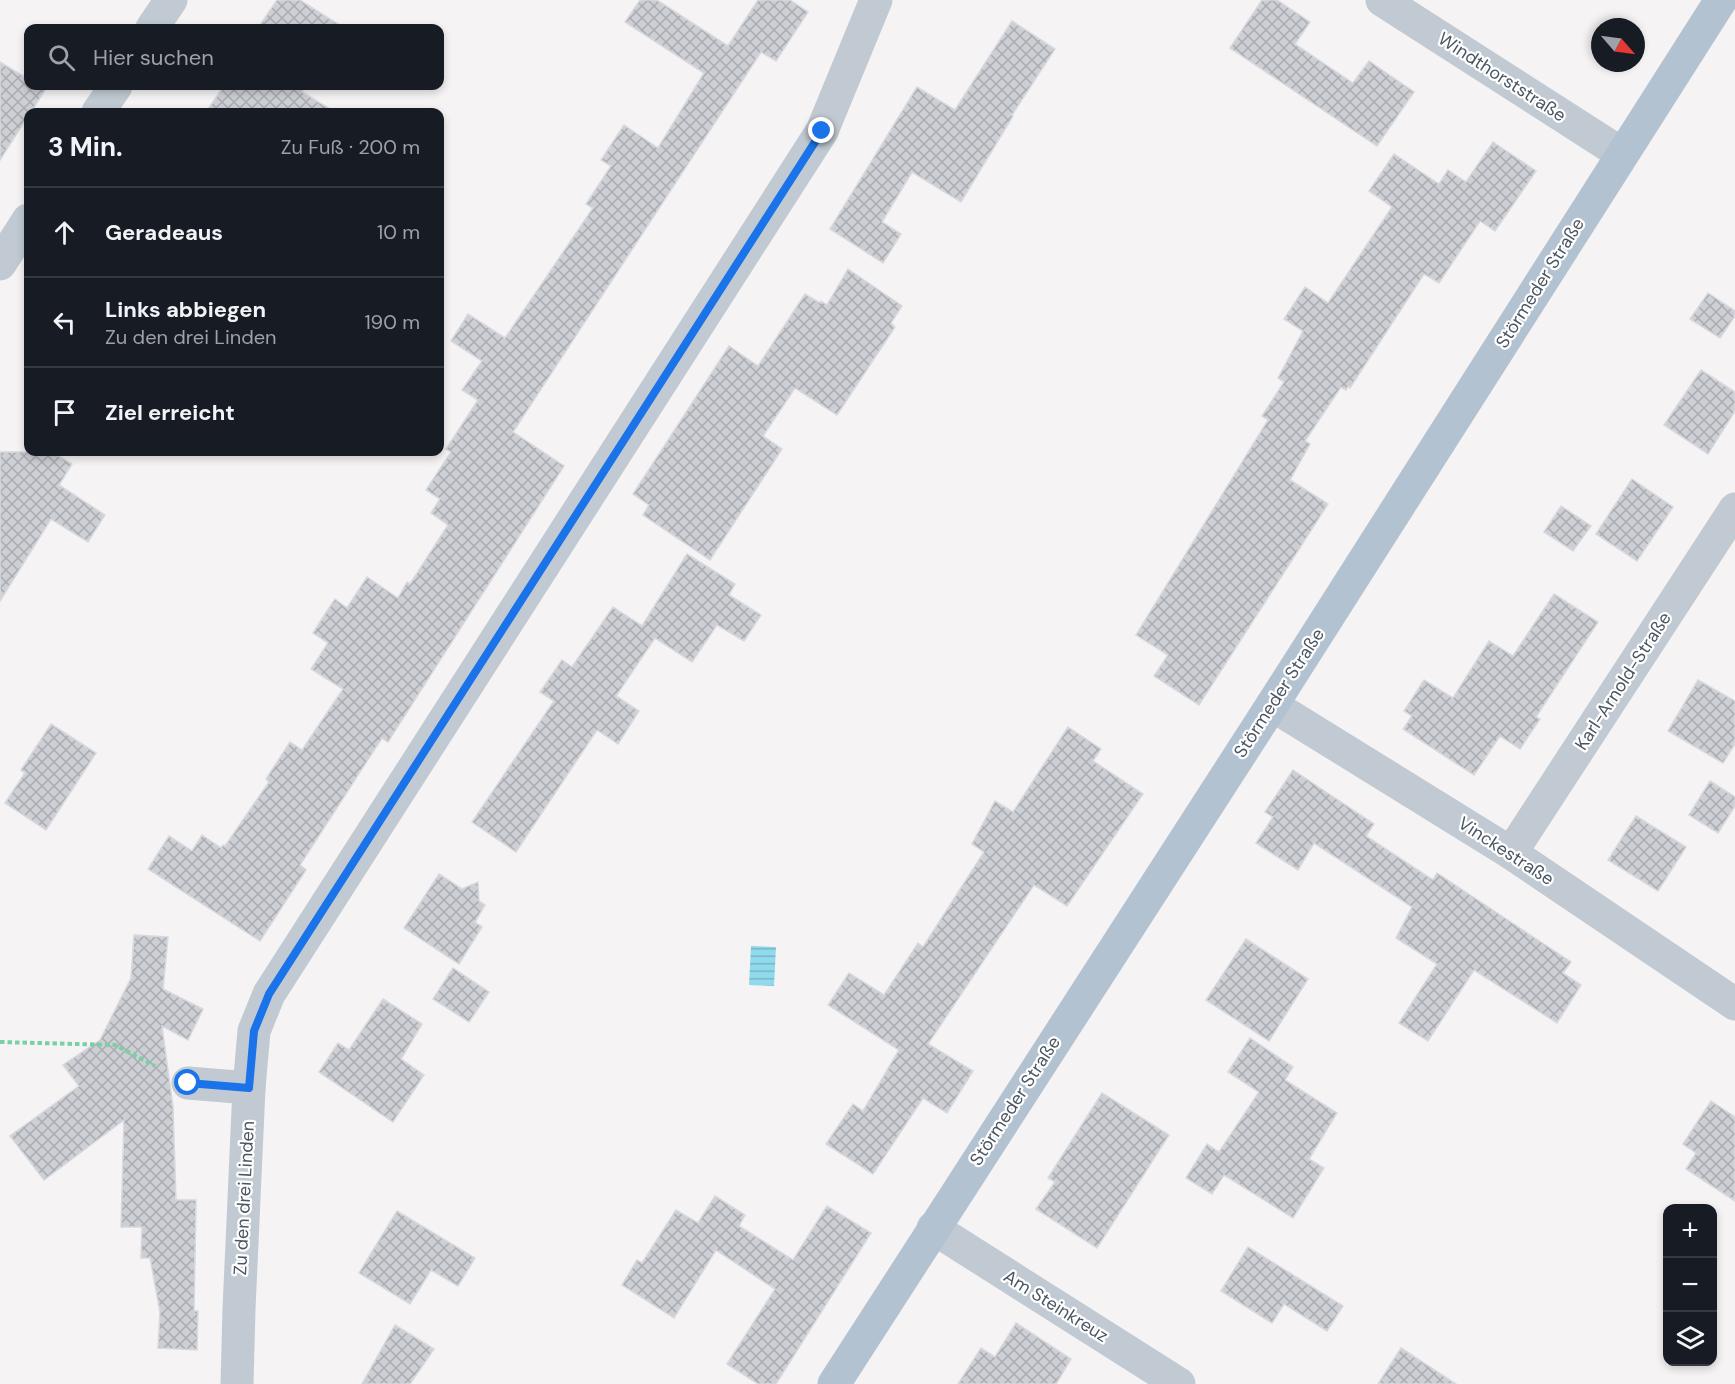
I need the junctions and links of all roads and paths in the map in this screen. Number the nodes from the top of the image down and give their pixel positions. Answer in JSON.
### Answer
{"nodes":[{"id":1,"x":171,"y":0,"type":"edge"},
{"id":2,"x":876,"y":0,"type":"edge"},
{"id":3,"x":1382,"y":0,"type":"edge"},
{"id":4,"x":1721,"y":0,"type":"edge"},
{"id":5,"x":155,"y":24,"type":"edge"},
{"id":6,"x":113,"y":90,"type":"edge"},
{"id":7,"x":101,"y":108,"type":"edge"},
{"id":8,"x":1622,"y":154,"type":"junction"},
{"id":9,"x":24,"y":226,"type":"edge"},
{"id":10,"x":0,"y":264,"type":"edge"},
{"id":11,"x":1735,"y":509,"type":"edge"},
{"id":12,"x":1272,"y":705,"type":"junction"},
{"id":13,"x":1511,"y":853,"type":"junction"},
{"id":14,"x":1735,"y":1004,"type":"edge"},
{"id":15,"x":0,"y":1042,"type":"edge"},
{"id":16,"x":188,"y":1083,"type":"joint"},
{"id":17,"x":249,"y":1088,"type":"junction"},
{"id":18,"x":933,"y":1228,"type":"junction"},
{"id":19,"x":237,"y":1384,"type":"edge"},
{"id":20,"x":834,"y":1384,"type":"edge"},
{"id":21,"x":1179,"y":1384,"type":"edge"}],
"edges":[{"from":1,"to":5,"type":"street"},
{"from":2,"to":17,"type":"street","name":"Zu den drei Linden"},
{"from":3,"to":8,"type":"street","name":"Windthorststraße"},
{"from":4,"to":8,"type":"main road","name":"Störmeder Straße"},
{"from":6,"to":7,"type":"street"},
{"from":8,"to":12,"type":"main road","name":"Störmeder Straße"},
{"from":9,"to":10,"type":"street"},
{"from":11,"to":13,"type":"street","name":"Karl-Arnold-Straße"},
{"from":12,"to":13,"type":"street","name":"Vinckestraße"},
{"from":12,"to":18,"type":"main road","name":"Störmeder Straße"},
{"from":13,"to":14,"type":"street","name":"Vinckestraße"},
{"from":15,"to":16,"type":"path"},
{"from":16,"to":17,"type":"street"},
{"from":17,"to":19,"type":"street","name":"Zu den drei Linden"},
{"from":18,"to":20,"type":"main road","name":"Störmeder Straße"},
{"from":18,"to":21,"type":"street","name":"Am Steinkreuz"}]}
